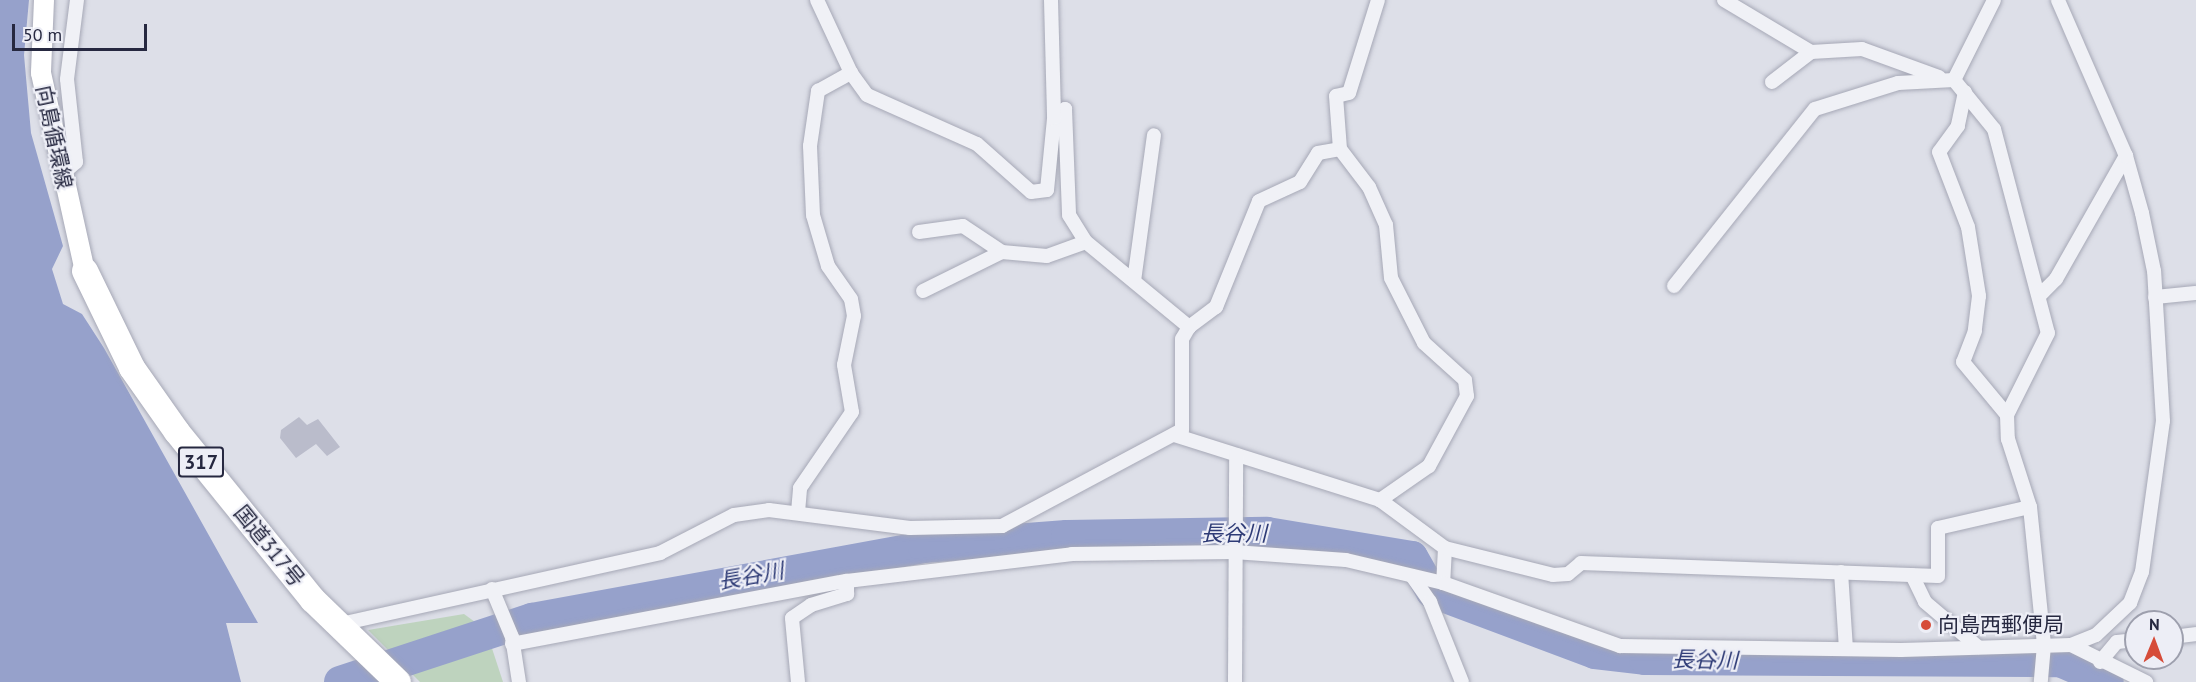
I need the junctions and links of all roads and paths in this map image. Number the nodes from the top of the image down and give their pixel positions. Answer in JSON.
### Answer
{"nodes":[{"id":1,"x":44,"y":0,"type":"edge"},
{"id":2,"x":77,"y":0,"type":"edge"},
{"id":3,"x":818,"y":0,"type":"edge"},
{"id":4,"x":1051,"y":0,"type":"edge"},
{"id":5,"x":1378,"y":0,"type":"edge"},
{"id":6,"x":1724,"y":0,"type":"edge"},
{"id":7,"x":1994,"y":0,"type":"edge"},
{"id":8,"x":2058,"y":0,"type":"edge"},
{"id":9,"x":1810,"y":52,"type":"junction"},
{"id":10,"x":850,"y":73,"type":"junction"},
{"id":11,"x":1947,"y":79,"type":"junction"},
{"id":12,"x":1772,"y":82,"type":"dead end"},
{"id":13,"x":1965,"y":92,"type":"junction"},
{"id":14,"x":1054,"y":119,"type":"junction"},
{"id":15,"x":1154,"y":135,"type":"dead end"},
{"id":16,"x":1340,"y":149,"type":"junction"},
{"id":17,"x":2126,"y":156,"type":"junction"},
{"id":18,"x":61,"y":175,"type":"junction"},
{"id":19,"x":919,"y":232,"type":"dead end"},
{"id":20,"x":1086,"y":242,"type":"junction"},
{"id":21,"x":1002,"y":252,"type":"junction"},
{"id":22,"x":85,"y":272,"type":"joint"},
{"id":23,"x":1134,"y":281,"type":"junction"},
{"id":24,"x":1674,"y":285,"type":"dead end"},
{"id":25,"x":923,"y":291,"type":"dead end"},
{"id":26,"x":2196,"y":293,"type":"edge"},
{"id":27,"x":2041,"y":294,"type":"junction"},
{"id":28,"x":2155,"y":297,"type":"junction"},
{"id":29,"x":1189,"y":327,"type":"junction"},
{"id":30,"x":2007,"y":415,"type":"junction"},
{"id":31,"x":1174,"y":435,"type":"junction"},
{"id":32,"x":1236,"y":455,"type":"junction"},
{"id":33,"x":1380,"y":500,"type":"junction"},
{"id":34,"x":2030,"y":507,"type":"junction"},
{"id":35,"x":798,"y":513,"type":"junction"},
{"id":36,"x":1234,"y":548,"type":"junction"},
{"id":37,"x":1445,"y":548,"type":"junction"},
{"id":38,"x":1841,"y":572,"type":"junction"},
{"id":39,"x":1912,"y":574,"type":"junction"},
{"id":40,"x":1412,"y":576,"type":"junction"},
{"id":41,"x":847,"y":581,"type":"junction"},
{"id":42,"x":1443,"y":583,"type":"junction"},
{"id":43,"x":493,"y":593,"type":"junction"},
{"id":44,"x":340,"y":629,"type":"junction"},
{"id":45,"x":512,"y":640,"type":"junction"},
{"id":46,"x":2124,"y":641,"type":"edge"},
{"id":47,"x":2044,"y":645,"type":"junction"},
{"id":48,"x":2071,"y":645,"type":"junction"},
{"id":49,"x":1978,"y":647,"type":"junction"},
{"id":50,"x":1846,"y":649,"type":"junction"},
{"id":51,"x":2100,"y":662,"type":"junction"},
{"id":52,"x":396,"y":681,"type":"edge"},
{"id":53,"x":519,"y":682,"type":"edge"},
{"id":54,"x":798,"y":682,"type":"edge"},
{"id":55,"x":1235,"y":682,"type":"edge"},
{"id":56,"x":1462,"y":682,"type":"edge"},
{"id":57,"x":2041,"y":682,"type":"edge"},
{"id":58,"x":2146,"y":682,"type":"edge"}],
"edges":[{"from":1,"to":18,"type":"main road","name":"向島循環線"},
{"from":2,"to":18,"type":"street"},
{"from":3,"to":10,"type":"street"},
{"from":4,"to":14,"type":"street"},
{"from":5,"to":16,"type":"street"},
{"from":6,"to":9,"type":"street"},
{"from":7,"to":11,"type":"street"},
{"from":8,"to":17,"type":"street"},
{"from":9,"to":11,"type":"street"},
{"from":9,"to":12,"type":"street"},
{"from":10,"to":14,"type":"street"},
{"from":10,"to":35,"type":"street"},
{"from":11,"to":13,"type":"street"},
{"from":11,"to":24,"type":"street"},
{"from":13,"to":27,"type":"street"},
{"from":13,"to":30,"type":"street"},
{"from":14,"to":20,"type":"street"},
{"from":15,"to":23,"type":"street"},
{"from":16,"to":29,"type":"street"},
{"from":16,"to":33,"type":"street"},
{"from":17,"to":27,"type":"street"},
{"from":17,"to":28,"type":"street"},
{"from":18,"to":22,"type":"main road","name":"向島循環線"},
{"from":19,"to":21,"type":"street"},
{"from":20,"to":21,"type":"street"},
{"from":20,"to":23,"type":"street"},
{"from":21,"to":25,"type":"street"},
{"from":22,"to":44,"type":"highway","name":"国道317号","number":"317"},
{"from":23,"to":29,"type":"street"},
{"from":26,"to":28,"type":"street"},
{"from":27,"to":30,"type":"street"},
{"from":28,"to":48,"type":"street"},
{"from":29,"to":31,"type":"street"},
{"from":30,"to":34,"type":"street"},
{"from":31,"to":32,"type":"street"},
{"from":31,"to":35,"type":"street"},
{"from":32,"to":33,"type":"street"},
{"from":32,"to":36,"type":"street"},
{"from":33,"to":37,"type":"street"},
{"from":34,"to":39,"type":"street"},
{"from":34,"to":47,"type":"street"},
{"from":35,"to":43,"type":"street"},
{"from":36,"to":40,"type":"street"},
{"from":36,"to":41,"type":"street"},
{"from":36,"to":55,"type":"street"},
{"from":37,"to":38,"type":"street"},
{"from":37,"to":42,"type":"street"},
{"from":38,"to":39,"type":"street"},
{"from":38,"to":50,"type":"street"},
{"from":39,"to":49,"type":"street"},
{"from":40,"to":42,"type":"street"},
{"from":40,"to":56,"type":"street"},
{"from":41,"to":45,"type":"street"},
{"from":41,"to":54,"type":"street"},
{"from":42,"to":50,"type":"street"},
{"from":43,"to":44,"type":"street"},
{"from":43,"to":45,"type":"street"},
{"from":44,"to":52,"type":"highway","name":"国道317号","number":"317"},
{"from":45,"to":53,"type":"street"},
{"from":46,"to":51,"type":"street"},
{"from":47,"to":48,"type":"street"},
{"from":47,"to":49,"type":"street"},
{"from":47,"to":57,"type":"street"},
{"from":48,"to":51,"type":"street"},
{"from":49,"to":50,"type":"street"},
{"from":51,"to":58,"type":"street"}]}
